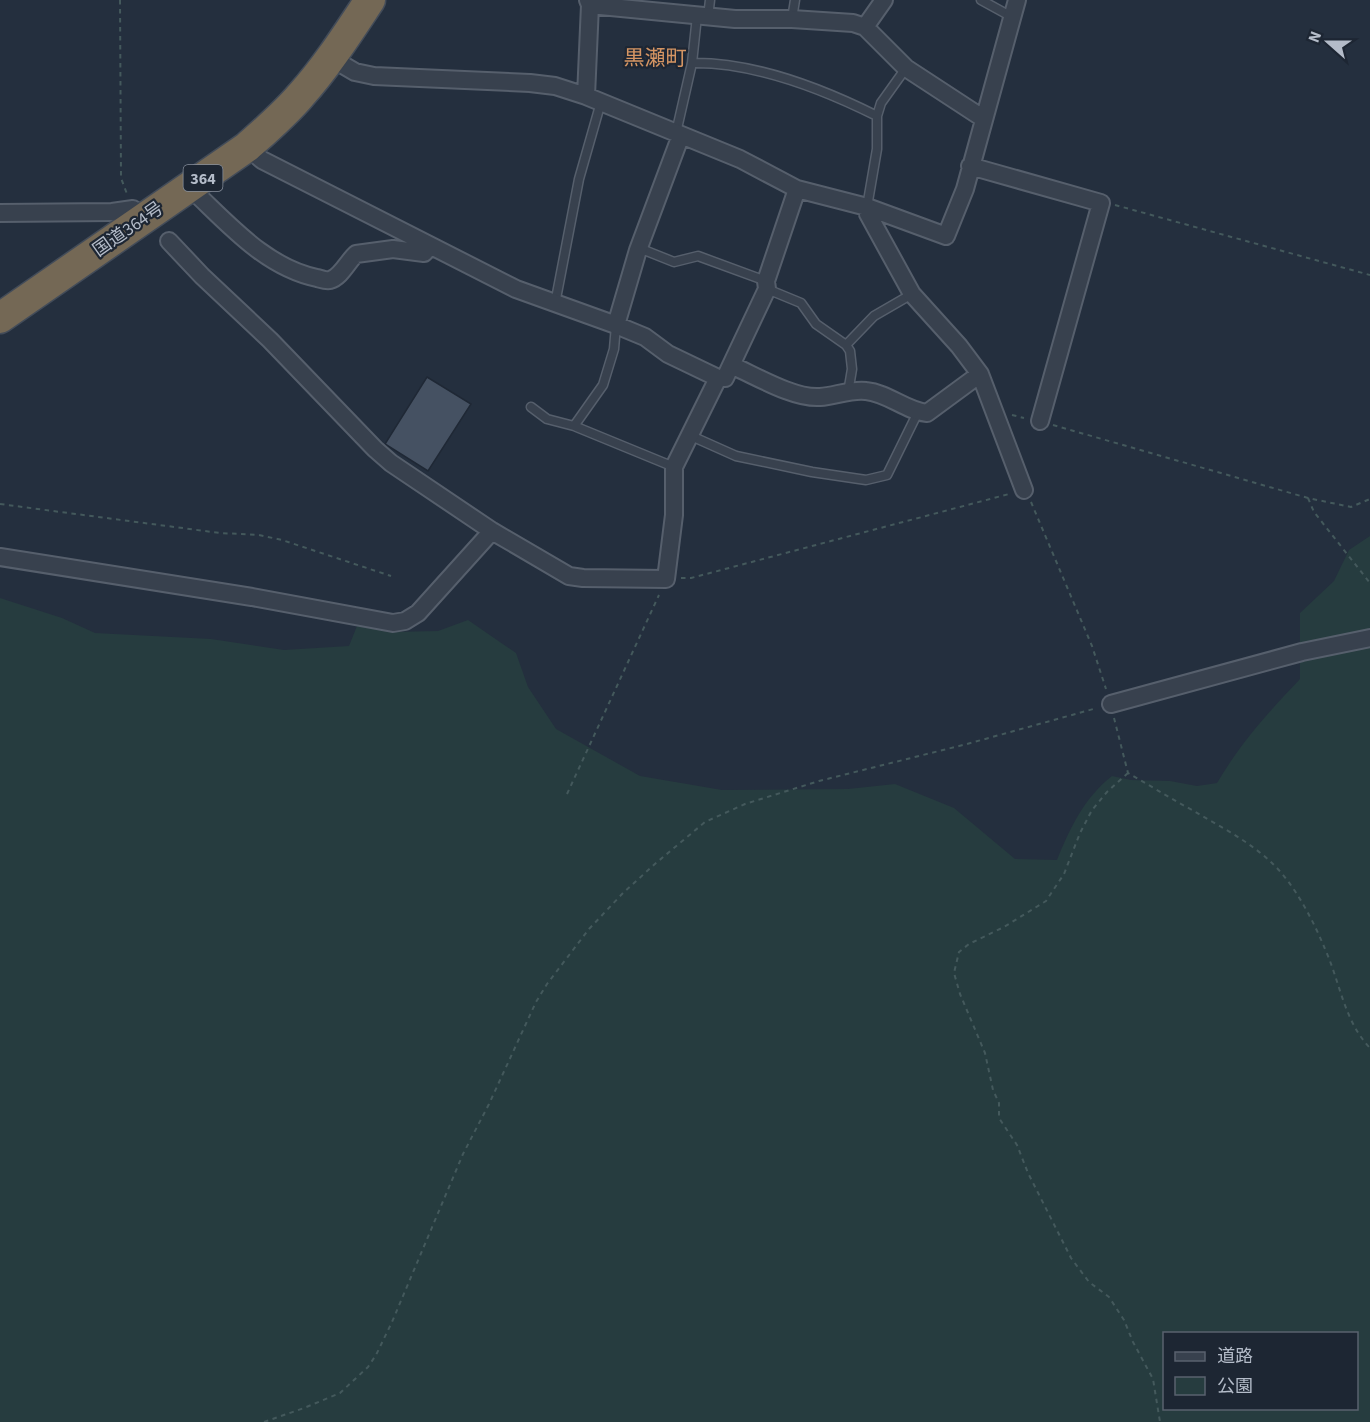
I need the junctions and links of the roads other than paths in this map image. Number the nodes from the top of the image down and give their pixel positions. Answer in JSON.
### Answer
{"nodes":[{"id":1,"x":370,"y":0,"type":"edge"},
{"id":2,"x":795,"y":0,"type":"edge"},
{"id":3,"x":884,"y":0,"type":"edge"},
{"id":4,"x":981,"y":0,"type":"edge"},
{"id":5,"x":1017,"y":0,"type":"edge"},
{"id":6,"x":589,"y":3,"type":"edge"},
{"id":7,"x":705,"y":11,"type":"edge"},
{"id":8,"x":1012,"y":17,"type":"junction"},
{"id":9,"x":792,"y":19,"type":"junction"},
{"id":10,"x":865,"y":27,"type":"junction"},
{"id":11,"x":332,"y":58,"type":"junction"},
{"id":12,"x":692,"y":63,"type":"junction"},
{"id":13,"x":906,"y":69,"type":"junction"},
{"id":14,"x":594,"y":99,"type":"junction"},
{"id":15,"x":877,"y":116,"type":"junction"},
{"id":16,"x":984,"y":119,"type":"junction"},
{"id":17,"x":679,"y":134,"type":"junction"},
{"id":18,"x":247,"y":147,"type":"junction"},
{"id":19,"x":970,"y":166,"type":"junction"},
{"id":20,"x":189,"y":187,"type":"junction"},
{"id":21,"x":797,"y":189,"type":"junction"},
{"id":22,"x":867,"y":207,"type":"junction"},
{"id":23,"x":0,"y":213,"type":"edge"},
{"id":24,"x":143,"y":218,"type":"junction"},
{"id":25,"x":169,"y":241,"type":"dead end"},
{"id":26,"x":430,"y":246,"type":"junction"},
{"id":27,"x":639,"y":248,"type":"junction"},
{"id":28,"x":767,"y":285,"type":"junction"},
{"id":29,"x":912,"y":294,"type":"junction"},
{"id":30,"x":555,"y":304,"type":"junction"},
{"id":31,"x":0,"y":318,"type":"edge"},
{"id":32,"x":616,"y":325,"type":"junction"},
{"id":33,"x":846,"y":345,"type":"junction"},
{"id":34,"x":733,"y":366,"type":"junction"},
{"id":35,"x":980,"y":374,"type":"junction"},
{"id":36,"x":717,"y":378,"type":"junction"},
{"id":37,"x":848,"y":393,"type":"junction"},
{"id":38,"x":531,"y":407,"type":"dead end"},
{"id":39,"x":918,"y":412,"type":"junction"},
{"id":40,"x":1040,"y":422,"type":"road end"},
{"id":41,"x":574,"y":426,"type":"junction"},
{"id":42,"x":689,"y":435,"type":"junction"},
{"id":43,"x":674,"y":467,"type":"junction"},
{"id":44,"x":1024,"y":490,"type":"road end"},
{"id":45,"x":492,"y":531,"type":"junction"},
{"id":46,"x":0,"y":557,"type":"edge"},
{"id":47,"x":1370,"y":638,"type":"edge"},
{"id":48,"x":1111,"y":704,"type":"road end"}],
"edges":[{"from":1,"to":11,"type":"highway","name":"国道364号","number":"364"},
{"from":2,"to":9,"type":"lane"},
{"from":3,"to":10,"type":"street"},
{"from":4,"to":8,"type":"lane"},
{"from":5,"to":8,"type":"street"},
{"from":6,"to":7,"type":"street"},
{"from":6,"to":14,"type":"street"},
{"from":7,"to":9,"type":"street"},
{"from":7,"to":12,"type":"lane"},
{"from":8,"to":16,"type":"street"},
{"from":9,"to":10,"type":"street"},
{"from":10,"to":13,"type":"street"},
{"from":11,"to":14,"type":"street"},
{"from":11,"to":18,"type":"highway","name":"国道364号","number":"364"},
{"from":12,"to":15,"type":"lane"},
{"from":12,"to":17,"type":"lane"},
{"from":13,"to":15,"type":"lane"},
{"from":13,"to":16,"type":"street"},
{"from":14,"to":17,"type":"street"},
{"from":14,"to":30,"type":"lane"},
{"from":15,"to":22,"type":"lane"},
{"from":16,"to":19,"type":"street"},
{"from":17,"to":21,"type":"street"},
{"from":17,"to":27,"type":"street"},
{"from":18,"to":20,"type":"highway","name":"国道364号","number":"364"},
{"from":18,"to":26,"type":"street"},
{"from":19,"to":22,"type":"street"},
{"from":19,"to":40,"type":"street"},
{"from":20,"to":24,"type":"highway","name":"国道364号","number":"364"},
{"from":20,"to":26,"type":"street"},
{"from":21,"to":22,"type":"street"},
{"from":21,"to":28,"type":"street"},
{"from":22,"to":29,"type":"street"},
{"from":23,"to":24,"type":"street"},
{"from":24,"to":31,"type":"highway","name":"国道364号","number":"364"},
{"from":25,"to":45,"type":"street"},
{"from":26,"to":30,"type":"street"},
{"from":27,"to":28,"type":"lane"},
{"from":27,"to":32,"type":"street"},
{"from":28,"to":33,"type":"lane"},
{"from":28,"to":34,"type":"street"},
{"from":29,"to":33,"type":"lane"},
{"from":29,"to":35,"type":"street"},
{"from":30,"to":32,"type":"street"},
{"from":32,"to":36,"type":"street"},
{"from":32,"to":41,"type":"lane"},
{"from":33,"to":37,"type":"lane"},
{"from":34,"to":36,"type":"street"},
{"from":34,"to":37,"type":"street"},
{"from":35,"to":39,"type":"street"},
{"from":35,"to":44,"type":"street"},
{"from":36,"to":42,"type":"street"},
{"from":37,"to":39,"type":"street"},
{"from":38,"to":41,"type":"lane"},
{"from":39,"to":42,"type":"lane"},
{"from":41,"to":43,"type":"lane"},
{"from":42,"to":43,"type":"street"},
{"from":43,"to":45,"type":"street"},
{"from":45,"to":46,"type":"street"},
{"from":47,"to":48,"type":"street"}]}
